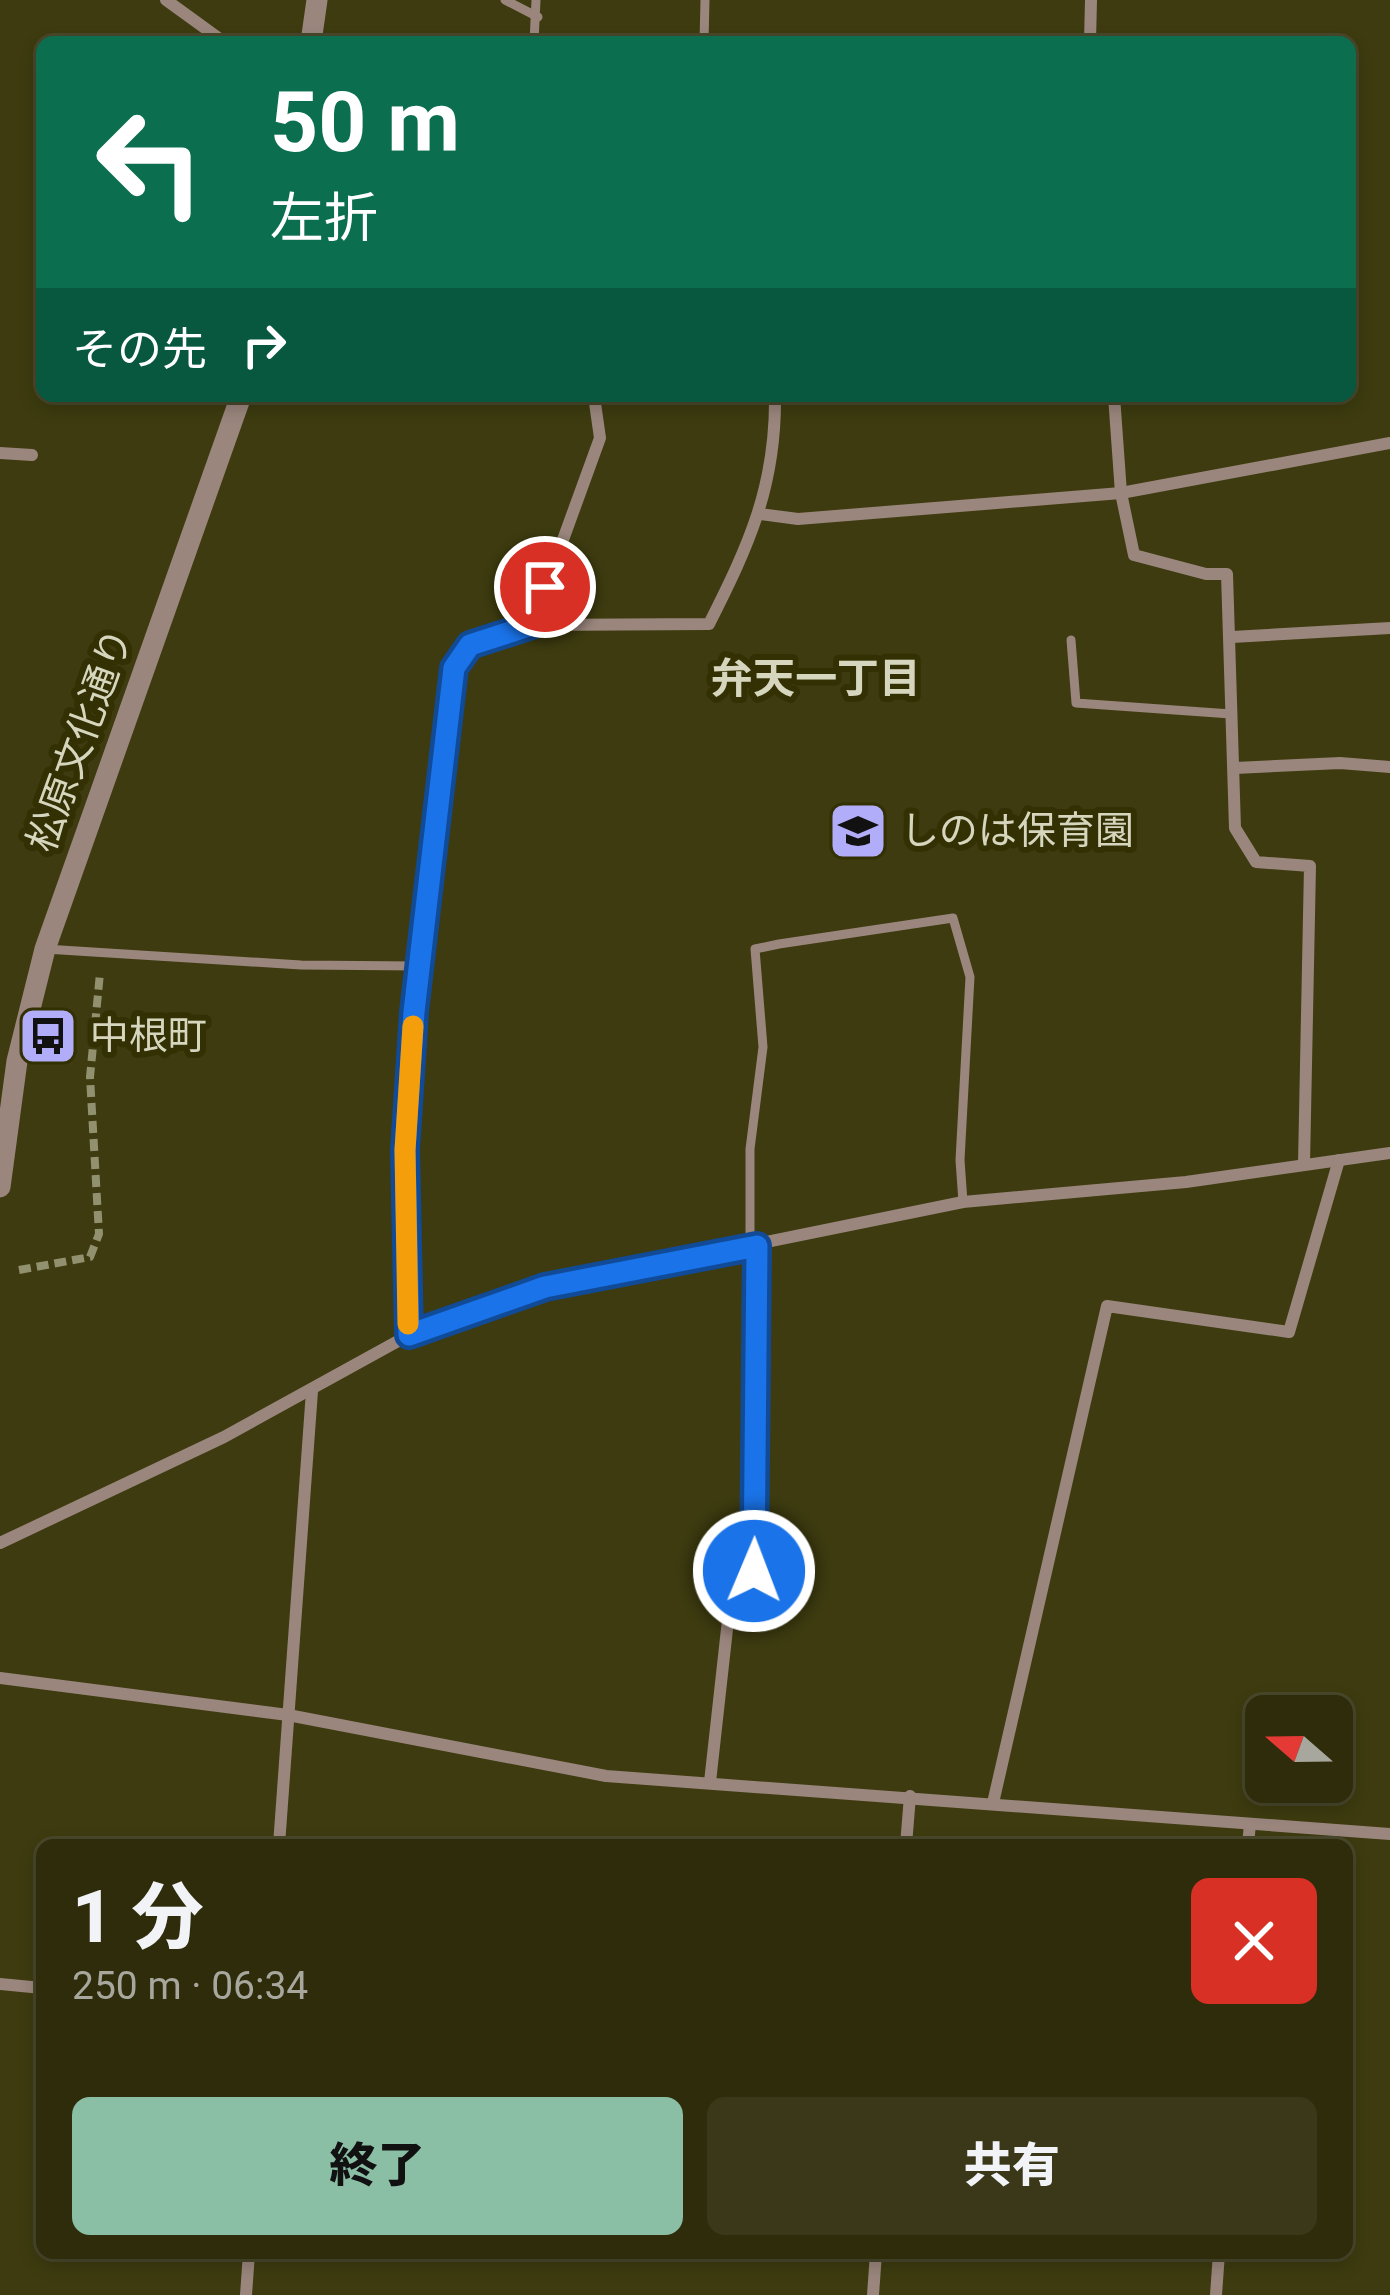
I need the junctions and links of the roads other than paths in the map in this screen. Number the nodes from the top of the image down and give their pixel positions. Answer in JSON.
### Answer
{"nodes":[{"id":1,"x":166,"y":0,"type":"edge"},
{"id":2,"x":316,"y":0,"type":"edge"},
{"id":3,"x":505,"y":0,"type":"edge"},
{"id":4,"x":536,"y":0,"type":"edge"},
{"id":5,"x":705,"y":0,"type":"edge"},
{"id":6,"x":1090,"y":0,"type":"edge"},
{"id":7,"x":538,"y":16,"type":"junction"},
{"id":8,"x":216,"y":36,"type":"edge"},
{"id":9,"x":312,"y":36,"type":"edge"},
{"id":10,"x":535,"y":36,"type":"edge"},
{"id":11,"x":704,"y":36,"type":"edge"},
{"id":12,"x":1090,"y":36,"type":"edge"},
{"id":13,"x":239,"y":402,"type":"edge"},
{"id":14,"x":595,"y":402,"type":"edge"},
{"id":15,"x":775,"y":402,"type":"edge"},
{"id":16,"x":1114,"y":402,"type":"edge"},
{"id":17,"x":1390,"y":443,"type":"edge"},
{"id":18,"x":0,"y":453,"type":"edge"},
{"id":19,"x":32,"y":455,"type":"dead end"},
{"id":20,"x":1121,"y":493,"type":"junction"},
{"id":21,"x":760,"y":514,"type":"junction"},
{"id":22,"x":532,"y":625,"type":"junction"},
{"id":23,"x":1390,"y":628,"type":"edge"},
{"id":24,"x":1232,"y":637,"type":"junction"},
{"id":25,"x":1071,"y":640,"type":"dead end"},
{"id":26,"x":1231,"y":714,"type":"junction"},
{"id":27,"x":1390,"y":767,"type":"edge"},
{"id":28,"x":1235,"y":768,"type":"junction"},
{"id":29,"x":45,"y":949,"type":"junction"},
{"id":30,"x":417,"y":966,"type":"junction"},
{"id":31,"x":1390,"y":1154,"type":"edge"},
{"id":32,"x":1339,"y":1160,"type":"junction"},
{"id":33,"x":1304,"y":1164,"type":"junction"},
{"id":34,"x":0,"y":1187,"type":"edge"},
{"id":35,"x":963,"y":1202,"type":"junction"},
{"id":36,"x":753,"y":1246,"type":"junction"},
{"id":37,"x":409,"y":1335,"type":"junction"},
{"id":38,"x":312,"y":1391,"type":"junction"},
{"id":39,"x":0,"y":1543,"type":"edge"},
{"id":40,"x":0,"y":1678,"type":"edge"},
{"id":41,"x":288,"y":1715,"type":"junction"},
{"id":42,"x":710,"y":1782,"type":"junction"},
{"id":43,"x":910,"y":1796,"type":"junction"},
{"id":44,"x":993,"y":1803,"type":"junction"},
{"id":45,"x":1250,"y":1823,"type":"junction"},
{"id":46,"x":1390,"y":1834,"type":"edge"},
{"id":47,"x":278,"y":1839,"type":"edge"},
{"id":48,"x":906,"y":1839,"type":"edge"},
{"id":49,"x":1249,"y":1839,"type":"edge"},
{"id":50,"x":0,"y":1984,"type":"edge"},
{"id":51,"x":36,"y":1987,"type":"edge"},
{"id":52,"x":249,"y":2259,"type":"edge"},
{"id":53,"x":876,"y":2259,"type":"edge"},
{"id":54,"x":1219,"y":2259,"type":"edge"},
{"id":55,"x":246,"y":2295,"type":"edge"},
{"id":56,"x":873,"y":2295,"type":"edge"},
{"id":57,"x":1216,"y":2295,"type":"edge"}],
"edges":[{"from":1,"to":8,"type":"street"},
{"from":2,"to":9,"type":"street"},
{"from":3,"to":7,"type":"lane"},
{"from":4,"to":7,"type":"lane"},
{"from":5,"to":11,"type":"lane"},
{"from":6,"to":12,"type":"street"},
{"from":7,"to":10,"type":"lane"},
{"from":13,"to":29,"type":"street","name":"松原文化通り"},
{"from":14,"to":22,"type":"street"},
{"from":15,"to":21,"type":"street"},
{"from":16,"to":20,"type":"street"},
{"from":17,"to":20,"type":"street"},
{"from":18,"to":19,"type":"street"},
{"from":20,"to":21,"type":"street"},
{"from":20,"to":24,"type":"street"},
{"from":21,"to":22,"type":"street"},
{"from":22,"to":30,"type":"street"},
{"from":23,"to":24,"type":"street"},
{"from":24,"to":26,"type":"street"},
{"from":25,"to":26,"type":"lane"},
{"from":26,"to":28,"type":"street"},
{"from":27,"to":28,"type":"street"},
{"from":28,"to":33,"type":"street"},
{"from":29,"to":30,"type":"lane"},
{"from":29,"to":34,"type":"street","name":"松原文化通り"},
{"from":30,"to":37,"type":"street"},
{"from":31,"to":32,"type":"street"},
{"from":32,"to":33,"type":"street"},
{"from":32,"to":44,"type":"street"},
{"from":33,"to":35,"type":"street"},
{"from":35,"to":36,"type":"street"},
{"from":35,"to":36,"type":"lane"},
{"from":36,"to":37,"type":"street"},
{"from":36,"to":42,"type":"street"},
{"from":37,"to":38,"type":"street"},
{"from":38,"to":39,"type":"street"},
{"from":38,"to":41,"type":"street"},
{"from":40,"to":41,"type":"street"},
{"from":41,"to":42,"type":"street"},
{"from":41,"to":47,"type":"street"},
{"from":42,"to":43,"type":"street"},
{"from":43,"to":44,"type":"street"},
{"from":43,"to":48,"type":"street"},
{"from":44,"to":45,"type":"street"},
{"from":45,"to":46,"type":"street"},
{"from":45,"to":49,"type":"street"},
{"from":50,"to":51,"type":"street"},
{"from":52,"to":55,"type":"street"},
{"from":53,"to":56,"type":"street"},
{"from":54,"to":57,"type":"street"}]}
